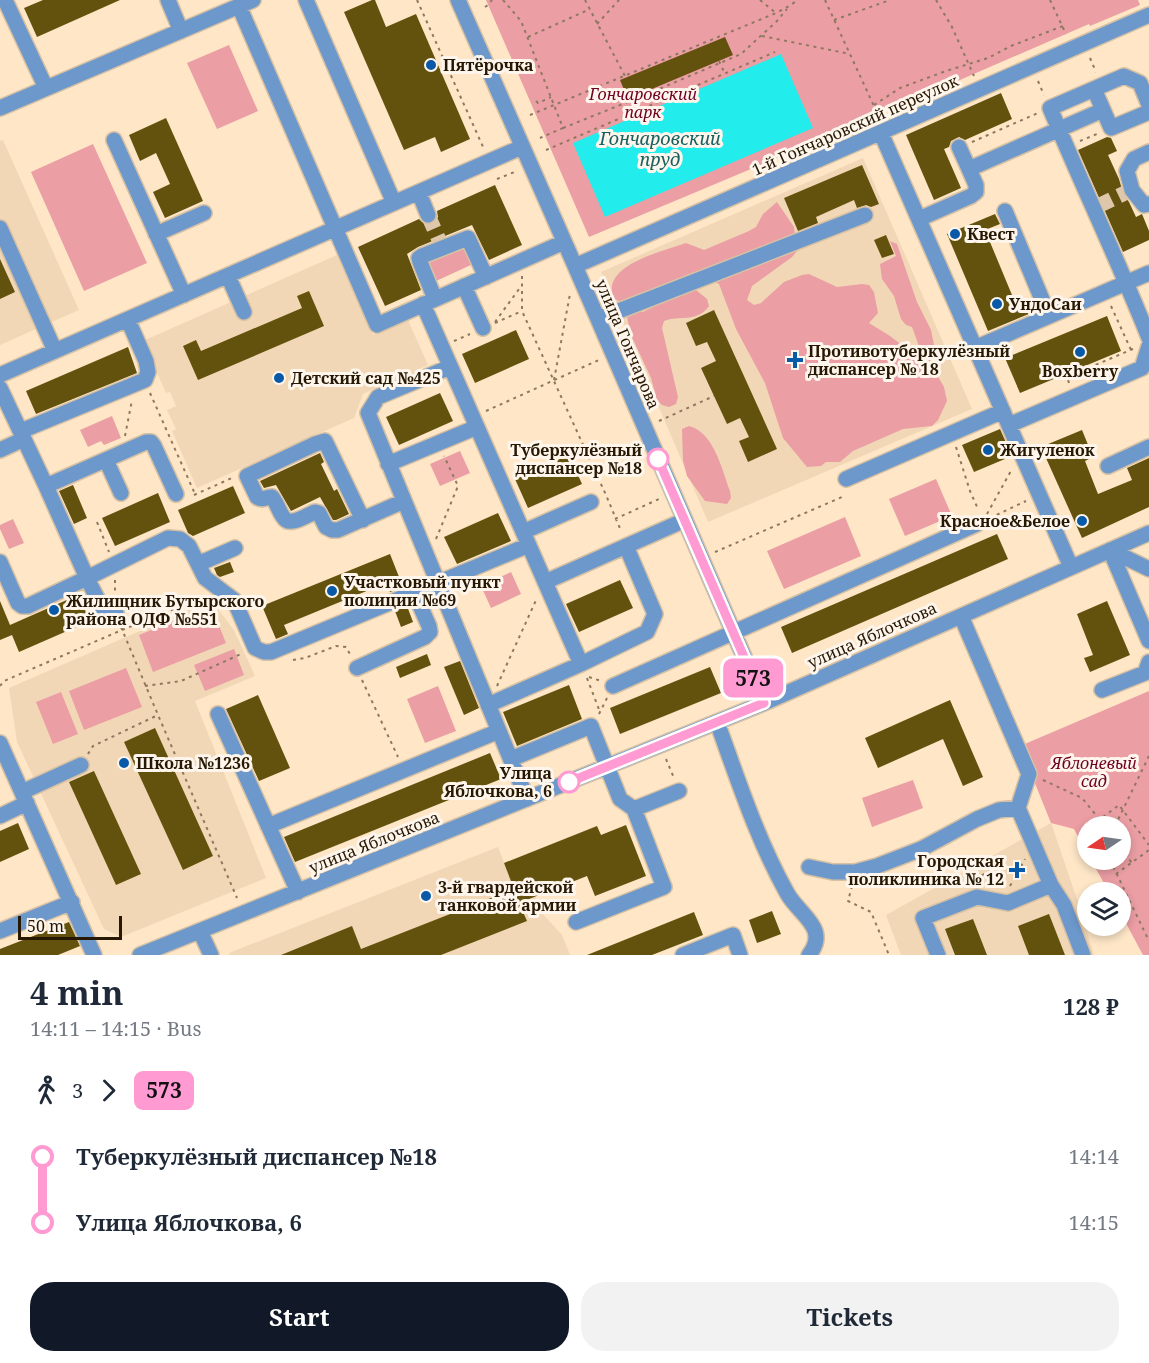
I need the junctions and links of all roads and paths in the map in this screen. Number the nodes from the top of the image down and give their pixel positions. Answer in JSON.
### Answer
{"nodes":[{"id":1,"x":4,"y":0,"type":"edge"},
{"id":2,"x":168,"y":0,"type":"edge"},
{"id":3,"x":306,"y":0,"type":"edge"},
{"id":4,"x":417,"y":0,"type":"edge"},
{"id":5,"x":458,"y":0,"type":"edge"},
{"id":6,"x":492,"y":0,"type":"edge"},
{"id":7,"x":503,"y":0,"type":"edge"},
{"id":8,"x":585,"y":0,"type":"edge"},
{"id":9,"x":619,"y":0,"type":"edge"},
{"id":10,"x":760,"y":0,"type":"edge"},
{"id":11,"x":798,"y":0,"type":"edge"},
{"id":12,"x":825,"y":0,"type":"edge"},
{"id":13,"x":890,"y":0,"type":"edge"},
{"id":14,"x":936,"y":0,"type":"edge"},
{"id":15,"x":1050,"y":0,"type":"edge"},
{"id":16,"x":246,"y":3,"type":"edge"},
{"id":17,"x":789,"y":6,"type":"junction"},
{"id":18,"x":485,"y":7,"type":"dead end"},
{"id":19,"x":590,"y":9,"type":"junction"},
{"id":20,"x":776,"y":13,"type":"junction"},
{"id":21,"x":1149,"y":15,"type":"edge"},
{"id":22,"x":6,"y":18,"type":"edge"},
{"id":23,"x":834,"y":20,"type":"junction"},
{"id":24,"x":597,"y":24,"type":"junction"},
{"id":25,"x":1063,"y":26,"type":"junction"},
{"id":26,"x":181,"y":31,"type":"junction"},
{"id":27,"x":762,"y":36,"type":"junction"},
{"id":28,"x":528,"y":37,"type":"junction"},
{"id":29,"x":1067,"y":37,"type":"dead end"},
{"id":30,"x":1084,"y":44,"type":"junction"},
{"id":31,"x":775,"y":52,"type":"dead end"},
{"id":32,"x":850,"y":54,"type":"junction"},
{"id":33,"x":720,"y":62,"type":"junction"},
{"id":34,"x":968,"y":64,"type":"junction"},
{"id":35,"x":1032,"y":67,"type":"junction"},
{"id":36,"x":725,"y":74,"type":"junction"},
{"id":37,"x":974,"y":76,"type":"dead end"},
{"id":38,"x":625,"y":77,"type":"junction"},
{"id":39,"x":1098,"y":87,"type":"junction"},
{"id":40,"x":46,"y":88,"type":"junction"},
{"id":41,"x":644,"y":94,"type":"junction"},
{"id":42,"x":551,"y":97,"type":"junction"},
{"id":43,"x":536,"y":101,"type":"dead end"},
{"id":44,"x":554,"y":105,"type":"junction"},
{"id":45,"x":874,"y":105,"type":"junction"},
{"id":46,"x":1149,"y":105,"type":"edge"},
{"id":47,"x":650,"y":106,"type":"junction"},
{"id":48,"x":0,"y":108,"type":"edge"},
{"id":49,"x":1050,"y":108,"type":"junction"},
{"id":50,"x":1103,"y":110,"type":"junction"},
{"id":51,"x":1149,"y":112,"type":"edge"},
{"id":52,"x":530,"y":115,"type":"dead end"},
{"id":53,"x":879,"y":117,"type":"dead end"},
{"id":54,"x":563,"y":128,"type":"junction"},
{"id":55,"x":1111,"y":128,"type":"junction"},
{"id":56,"x":1059,"y":130,"type":"junction"},
{"id":57,"x":881,"y":133,"type":"junction"},
{"id":58,"x":540,"y":138,"type":"dead end"},
{"id":59,"x":114,"y":140,"type":"dead end"},
{"id":60,"x":522,"y":147,"type":"junction"},
{"id":61,"x":959,"y":147,"type":"joint"},
{"id":62,"x":1066,"y":147,"type":"junction"},
{"id":63,"x":546,"y":150,"type":"dead end"},
{"id":64,"x":485,"y":151,"type":"dead end"},
{"id":65,"x":1149,"y":152,"type":"edge"},
{"id":66,"x":969,"y":169,"type":"junction"},
{"id":67,"x":517,"y":171,"type":"dead end"},
{"id":68,"x":497,"y":179,"type":"dead end"},
{"id":69,"x":419,"y":193,"type":"junction"},
{"id":70,"x":394,"y":203,"type":"junction"},
{"id":71,"x":1149,"y":204,"type":"edge"},
{"id":72,"x":1005,"y":211,"type":"dead end"},
{"id":73,"x":204,"y":213,"type":"dead end"},
{"id":74,"x":428,"y":215,"type":"tunnel mouth"},
{"id":75,"x":865,"y":215,"type":"dead end"},
{"id":76,"x":918,"y":219,"type":"junction"},
{"id":77,"x":0,"y":228,"type":"edge"},
{"id":78,"x":336,"y":230,"type":"junction"},
{"id":79,"x":156,"y":234,"type":"junction"},
{"id":80,"x":564,"y":242,"type":"junction"},
{"id":81,"x":521,"y":261,"type":"junction"},
{"id":82,"x":575,"y":266,"type":"junction"},
{"id":83,"x":1149,"y":273,"type":"edge"},
{"id":84,"x":228,"y":276,"type":"junction"},
{"id":85,"x":486,"y":277,"type":"junction"},
{"id":86,"x":1127,"y":283,"type":"junction"},
{"id":87,"x":522,"y":285,"type":"junction"},
{"id":88,"x":464,"y":286,"type":"junction"},
{"id":89,"x":571,"y":292,"type":"dead end"},
{"id":90,"x":1105,"y":292,"type":"junction"},
{"id":91,"x":184,"y":295,"type":"junction"},
{"id":92,"x":429,"y":302,"type":"junction"},
{"id":93,"x":244,"y":312,"type":"dead end"},
{"id":94,"x":1049,"y":316,"type":"junction"},
{"id":95,"x":598,"y":319,"type":"junction"},
{"id":96,"x":128,"y":320,"type":"junction"},
{"id":97,"x":489,"y":325,"type":"joint"},
{"id":98,"x":1146,"y":343,"type":"edge"},
{"id":99,"x":975,"y":348,"type":"junction"},
{"id":100,"x":1130,"y":350,"type":"junction"},
{"id":101,"x":55,"y":351,"type":"junction"},
{"id":102,"x":605,"y":357,"type":"dead end"},
{"id":103,"x":450,"y":367,"type":"junction"},
{"id":104,"x":1142,"y":368,"type":"junction"},
{"id":105,"x":0,"y":375,"type":"edge"},
{"id":106,"x":554,"y":380,"type":"junction"},
{"id":107,"x":140,"y":383,"type":"junction"},
{"id":108,"x":1149,"y":383,"type":"edge"},
{"id":109,"x":0,"y":388,"type":"edge"},
{"id":110,"x":714,"y":396,"type":"dead end"},
{"id":111,"x":1075,"y":397,"type":"junction"},
{"id":112,"x":1003,"y":411,"type":"junction"},
{"id":113,"x":659,"y":421,"type":"dead end"},
{"id":114,"x":475,"y":422,"type":"junction"},
{"id":115,"x":1009,"y":425,"type":"junction"},
{"id":116,"x":952,"y":433,"type":"junction"},
{"id":117,"x":22,"y":435,"type":"junction"},
{"id":118,"x":439,"y":443,"type":"junction"},
{"id":119,"x":1149,"y":447,"type":"edge"},
{"id":120,"x":0,"y":450,"type":"edge"},
{"id":121,"x":122,"y":453,"type":"junction"},
{"id":122,"x":106,"y":460,"type":"junction"},
{"id":123,"x":388,"y":464,"type":"junction"},
{"id":124,"x":1108,"y":465,"type":"dead end"},
{"id":125,"x":1012,"y":468,"type":"dead end"},
{"id":126,"x":247,"y":476,"type":"junction"},
{"id":127,"x":846,"y":478,"type":"joint"},
{"id":128,"x":46,"y":486,"type":"junction"},
{"id":129,"x":673,"y":492,"type":"junction"},
{"id":130,"x":121,"y":494,"type":"dead end"},
{"id":131,"x":176,"y":494,"type":"joint"},
{"id":132,"x":195,"y":494,"type":"junction"},
{"id":133,"x":1029,"y":500,"type":"dead end"},
{"id":134,"x":404,"y":501,"type":"junction"},
{"id":135,"x":591,"y":502,"type":"dead end"},
{"id":136,"x":615,"y":519,"type":"junction"},
{"id":137,"x":363,"y":520,"type":"junction"},
{"id":138,"x":685,"y":520,"type":"junction"},
{"id":139,"x":97,"y":522,"type":"dead end"},
{"id":140,"x":980,"y":522,"type":"junction"},
{"id":141,"x":1149,"y":533,"type":"edge"},
{"id":142,"x":526,"y":539,"type":"junction"},
{"id":143,"x":626,"y":546,"type":"junction"},
{"id":144,"x":235,"y":548,"type":"dead end"},
{"id":145,"x":1110,"y":550,"type":"junction"},
{"id":146,"x":715,"y":552,"type":"dead end"},
{"id":147,"x":429,"y":559,"type":"junction"},
{"id":148,"x":0,"y":562,"type":"edge"},
{"id":149,"x":115,"y":564,"type":"junction"},
{"id":150,"x":198,"y":564,"type":"junction"},
{"id":151,"x":1071,"y":567,"type":"junction"},
{"id":152,"x":1149,"y":569,"type":"edge"},
{"id":153,"x":87,"y":578,"type":"junction"},
{"id":154,"x":545,"y":582,"type":"junction"},
{"id":155,"x":438,"y":583,"type":"junction"},
{"id":156,"x":221,"y":590,"type":"junction"},
{"id":157,"x":414,"y":592,"type":"junction"},
{"id":158,"x":116,"y":613,"type":"junction"},
{"id":159,"x":961,"y":615,"type":"junction"},
{"id":160,"x":122,"y":630,"type":"junction"},
{"id":161,"x":734,"y":633,"type":"junction"},
{"id":162,"x":1149,"y":641,"type":"edge"},
{"id":163,"x":255,"y":648,"type":"junction"},
{"id":164,"x":271,"y":652,"type":"junction"},
{"id":165,"x":1149,"y":662,"type":"edge"},
{"id":166,"x":581,"y":664,"type":"junction"},
{"id":167,"x":357,"y":668,"type":"junction"},
{"id":168,"x":0,"y":686,"type":"edge"},
{"id":169,"x":146,"y":686,"type":"junction"},
{"id":170,"x":613,"y":686,"type":"junction"},
{"id":171,"x":1102,"y":690,"type":"dead end"},
{"id":172,"x":764,"y":703,"type":"junction"},
{"id":173,"x":488,"y":705,"type":"junction"},
{"id":174,"x":600,"y":712,"type":"junction"},
{"id":175,"x":218,"y":714,"type":"dead end"},
{"id":176,"x":158,"y":715,"type":"junction"},
{"id":177,"x":717,"y":722,"type":"junction"},
{"id":178,"x":591,"y":726,"type":"junction"},
{"id":179,"x":500,"y":731,"type":"junction"},
{"id":180,"x":0,"y":743,"type":"edge"},
{"id":181,"x":661,"y":745,"type":"junction"},
{"id":182,"x":1149,"y":756,"type":"edge"},
{"id":183,"x":511,"y":759,"type":"junction"},
{"id":184,"x":81,"y":765,"type":"joint"},
{"id":185,"x":608,"y":766,"type":"junction"},
{"id":186,"x":404,"y":770,"type":"junction"},
{"id":187,"x":1029,"y":774,"type":"junction"},
{"id":188,"x":679,"y":790,"type":"joint"},
{"id":189,"x":25,"y":798,"type":"junction"},
{"id":190,"x":527,"y":799,"type":"junction"},
{"id":191,"x":1018,"y":808,"type":"junction"},
{"id":192,"x":634,"y":809,"type":"junction"},
{"id":193,"x":1123,"y":810,"type":"junction"},
{"id":194,"x":0,"y":816,"type":"edge"},
{"id":195,"x":1097,"y":816,"type":"edge"},
{"id":196,"x":1103,"y":816,"type":"edge"},
{"id":197,"x":1120,"y":816,"type":"edge"},
{"id":198,"x":268,"y":826,"type":"junction"},
{"id":199,"x":1034,"y":844,"type":"junction"},
{"id":200,"x":1149,"y":845,"type":"edge"},
{"id":201,"x":1149,"y":850,"type":"edge"},
{"id":202,"x":1132,"y":863,"type":"joint"},
{"id":203,"x":809,"y":867,"type":"dead end"},
{"id":204,"x":1114,"y":870,"type":"edge"},
{"id":205,"x":855,"y":872,"type":"junction"},
{"id":206,"x":1116,"y":874,"type":"junction"},
{"id":207,"x":1051,"y":885,"type":"junction"},
{"id":208,"x":298,"y":892,"type":"junction"},
{"id":209,"x":237,"y":898,"type":"dead end"},
{"id":210,"x":72,"y":902,"type":"junction"},
{"id":211,"x":1002,"y":902,"type":"junction"},
{"id":212,"x":576,"y":922,"type":"dead end"},
{"id":213,"x":200,"y":931,"type":"junction"},
{"id":214,"x":0,"y":932,"type":"edge"},
{"id":215,"x":1149,"y":941,"type":"edge"},
{"id":216,"x":94,"y":955,"type":"edge"},
{"id":217,"x":140,"y":955,"type":"edge"},
{"id":218,"x":211,"y":955,"type":"edge"},
{"id":219,"x":683,"y":955,"type":"edge"},
{"id":220,"x":741,"y":955,"type":"edge"},
{"id":221,"x":809,"y":955,"type":"edge"},
{"id":222,"x":889,"y":955,"type":"edge"},
{"id":223,"x":938,"y":955,"type":"edge"},
{"id":224,"x":1083,"y":955,"type":"edge"}],
"edges":[{"from":1,"to":22,"type":"street"},
{"from":2,"to":26,"type":"street"},
{"from":3,"to":70,"type":"street"},
{"from":4,"to":64,"type":"path"},
{"from":5,"to":60,"type":"street","name":"улица Гончарова"},
{"from":6,"to":18,"type":"path"},
{"from":7,"to":28,"type":"path"},
{"from":8,"to":19,"type":"path"},
{"from":9,"to":24,"type":"path"},
{"from":10,"to":20,"type":"path"},
{"from":11,"to":17,"type":"path"},
{"from":12,"to":23,"type":"path"},
{"from":13,"to":23,"type":"path"},
{"from":14,"to":34,"type":"path"},
{"from":15,"to":25,"type":"path"},
{"from":16,"to":26,"type":"street"},
{"from":16,"to":78,"type":"street"},
{"from":17,"to":20,"type":"path"},
{"from":17,"to":27,"type":"path"},
{"from":19,"to":24,"type":"path"},
{"from":19,"to":28,"type":"path"},
{"from":20,"to":38,"type":"path"},
{"from":21,"to":30,"type":"street","name":"1-й Гончаровский переулок"},
{"from":22,"to":40,"type":"street"},
{"from":23,"to":32,"type":"path"},
{"from":24,"to":38,"type":"path"},
{"from":25,"to":29,"type":"path"},
{"from":25,"to":34,"type":"path"},
{"from":26,"to":40,"type":"street"},
{"from":27,"to":32,"type":"path"},
{"from":27,"to":33,"type":"path"},
{"from":28,"to":42,"type":"path"},
{"from":30,"to":35,"type":"street","name":"1-й Гончаровский переулок"},
{"from":30,"to":39,"type":"path"},
{"from":31,"to":36,"type":"path"},
{"from":32,"to":45,"type":"path"},
{"from":33,"to":36,"type":"path"},
{"from":33,"to":41,"type":"path"},
{"from":34,"to":37,"type":"path"},
{"from":34,"to":45,"type":"path"},
{"from":35,"to":49,"type":"path"},
{"from":35,"to":57,"type":"street","name":"1-й Гончаровский переулок"},
{"from":36,"to":47,"type":"path"},
{"from":38,"to":44,"type":"path"},
{"from":39,"to":46,"type":"street"},
{"from":39,"to":49,"type":"street"},
{"from":39,"to":50,"type":"street"},
{"from":40,"to":48,"type":"street"},
{"from":41,"to":47,"type":"path"},
{"from":41,"to":54,"type":"path"},
{"from":42,"to":43,"type":"path"},
{"from":42,"to":44,"type":"path"},
{"from":44,"to":52,"type":"path"},
{"from":44,"to":54,"type":"path"},
{"from":45,"to":53,"type":"path"},
{"from":47,"to":63,"type":"path"},
{"from":49,"to":56,"type":"street"},
{"from":49,"to":61,"type":"path"},
{"from":50,"to":55,"type":"street"},
{"from":50,"to":56,"type":"street"},
{"from":51,"to":55,"type":"street"},
{"from":54,"to":58,"type":"path"},
{"from":55,"to":62,"type":"path"},
{"from":56,"to":62,"type":"street"},
{"from":56,"to":66,"type":"street"},
{"from":57,"to":76,"type":"street"},
{"from":57,"to":82,"type":"street","name":"1-й Гончаровский переулок"},
{"from":59,"to":79,"type":"street"},
{"from":60,"to":69,"type":"street"},
{"from":60,"to":80,"type":"street","name":"улица Гончарова"},
{"from":61,"to":66,"type":"street"},
{"from":62,"to":86,"type":"street"},
{"from":65,"to":71,"type":"street"},
{"from":66,"to":76,"type":"street"},
{"from":67,"to":68,"type":"path"},
{"from":69,"to":70,"type":"street"},
{"from":69,"to":74,"type":"street"},
{"from":70,"to":78,"type":"street"},
{"from":72,"to":94,"type":"street"},
{"from":73,"to":79,"type":"street"},
{"from":75,"to":95,"type":"street"},
{"from":76,"to":99,"type":"street"},
{"from":77,"to":101,"type":"street"},
{"from":78,"to":84,"type":"street"},
{"from":78,"to":92,"type":"street"},
{"from":79,"to":91,"type":"street"},
{"from":80,"to":81,"type":"street"},
{"from":80,"to":82,"type":"street","name":"улица Гончарова"},
{"from":81,"to":85,"type":"street"},
{"from":81,"to":87,"type":"path"},
{"from":82,"to":95,"type":"street","name":"улица Гончарова"},
{"from":83,"to":86,"type":"street"},
{"from":84,"to":91,"type":"street"},
{"from":84,"to":93,"type":"street"},
{"from":85,"to":88,"type":"street"},
{"from":85,"to":92,"type":"street"},
{"from":86,"to":90,"type":"street"},
{"from":86,"to":98,"type":"street"},
{"from":87,"to":97,"type":"path"},
{"from":87,"to":106,"type":"path"},
{"from":88,"to":92,"type":"street"},
{"from":88,"to":97,"type":"street"},
{"from":89,"to":106,"type":"path"},
{"from":90,"to":94,"type":"street"},
{"from":90,"to":100,"type":"path"},
{"from":91,"to":96,"type":"street"},
{"from":92,"to":103,"type":"street"},
{"from":94,"to":99,"type":"street"},
{"from":95,"to":129,"type":"street","name":"улица Гончарова"},
{"from":96,"to":101,"type":"street"},
{"from":96,"to":107,"type":"street"},
{"from":98,"to":100,"type":"path"},
{"from":98,"to":104,"type":"street"},
{"from":99,"to":112,"type":"street"},
{"from":100,"to":111,"type":"path"},
{"from":101,"to":105,"type":"street"},
{"from":102,"to":106,"type":"path"},
{"from":103,"to":114,"type":"street"},
{"from":103,"to":123,"type":"street"},
{"from":104,"to":108,"type":"street"},
{"from":104,"to":111,"type":"street"},
{"from":106,"to":114,"type":"path"},
{"from":106,"to":136,"type":"path"},
{"from":107,"to":117,"type":"street"},
{"from":107,"to":121,"type":"path"},
{"from":107,"to":132,"type":"path"},
{"from":109,"to":117,"type":"street"},
{"from":110,"to":113,"type":"path"},
{"from":111,"to":115,"type":"street"},
{"from":112,"to":115,"type":"street"},
{"from":112,"to":116,"type":"street"},
{"from":114,"to":118,"type":"street"},
{"from":114,"to":142,"type":"street"},
{"from":115,"to":151,"type":"street"},
{"from":116,"to":127,"type":"street"},
{"from":116,"to":140,"type":"path"},
{"from":117,"to":120,"type":"street"},
{"from":117,"to":128,"type":"street"},
{"from":118,"to":123,"type":"street"},
{"from":118,"to":147,"type":"path"},
{"from":119,"to":124,"type":"street"},
{"from":121,"to":122,"type":"street"},
{"from":121,"to":131,"type":"street"},
{"from":122,"to":128,"type":"street"},
{"from":122,"to":130,"type":"street"},
{"from":123,"to":134,"type":"street"},
{"from":125,"to":140,"type":"path"},
{"from":126,"to":132,"type":"path"},
{"from":126,"to":137,"type":"street"},
{"from":126,"to":137,"type":"street"},
{"from":127,"to":146,"type":"path"},
{"from":128,"to":153,"type":"street"},
{"from":129,"to":136,"type":"path"},
{"from":129,"to":138,"type":"street","name":"улица Гончарова"},
{"from":131,"to":132,"type":"path"},
{"from":133,"to":140,"type":"path"},
{"from":134,"to":137,"type":"street"},
{"from":134,"to":147,"type":"street"},
{"from":135,"to":142,"type":"street"},
{"from":136,"to":143,"type":"path"},
{"from":138,"to":143,"type":"street"},
{"from":138,"to":161,"type":"street","name":"улица Гончарова"},
{"from":139,"to":149,"type":"path"},
{"from":140,"to":161,"type":"street"},
{"from":141,"to":145,"type":"street","name":"улица Яблочкова"},
{"from":142,"to":154,"type":"street"},
{"from":142,"to":155,"type":"street"},
{"from":143,"to":154,"type":"street"},
{"from":143,"to":166,"type":"street"},
{"from":144,"to":150,"type":"street"},
{"from":145,"to":151,"type":"street","name":"улица Яблочкова"},
{"from":145,"to":152,"type":"street"},
{"from":145,"to":162,"type":"street"},
{"from":147,"to":155,"type":"street"},
{"from":148,"to":153,"type":"street"},
{"from":149,"to":150,"type":"street"},
{"from":149,"to":153,"type":"street"},
{"from":149,"to":158,"type":"path"},
{"from":150,"to":156,"type":"street"},
{"from":151,"to":159,"type":"street","name":"улица Яблочкова"},
{"from":153,"to":158,"type":"street"},
{"from":154,"to":166,"type":"street"},
{"from":154,"to":173,"type":"path"},
{"from":155,"to":157,"type":"street"},
{"from":155,"to":173,"type":"street"},
{"from":156,"to":160,"type":"path"},
{"from":156,"to":163,"type":"street"},
{"from":157,"to":164,"type":"street"},
{"from":157,"to":167,"type":"street"},
{"from":158,"to":160,"type":"path"},
{"from":159,"to":172,"type":"street","name":"улица Яблочкова"},
{"from":159,"to":187,"type":"street"},
{"from":160,"to":168,"type":"path"},
{"from":160,"to":169,"type":"path"},
{"from":161,"to":170,"type":"street"},
{"from":161,"to":172,"type":"street","name":"улица Гончарова"},
{"from":163,"to":164,"type":"street"},
{"from":163,"to":169,"type":"path"},
{"from":164,"to":167,"type":"path"},
{"from":165,"to":171,"type":"street"},
{"from":166,"to":173,"type":"street"},
{"from":167,"to":186,"type":"path"},
{"from":169,"to":176,"type":"path"},
{"from":170,"to":174,"type":"path"},
{"from":170,"to":174,"type":"path"},
{"from":172,"to":177,"type":"street","name":"улица Яблочкова"},
{"from":173,"to":179,"type":"street"},
{"from":174,"to":178,"type":"path"},
{"from":175,"to":198,"type":"street"},
{"from":176,"to":184,"type":"path"},
{"from":176,"to":209,"type":"path"},
{"from":177,"to":181,"type":"street","name":"улица Яблочкова"},
{"from":177,"to":221,"type":"street"},
{"from":178,"to":183,"type":"street"},
{"from":178,"to":185,"type":"street"},
{"from":179,"to":183,"type":"street"},
{"from":179,"to":186,"type":"street"},
{"from":180,"to":189,"type":"street"},
{"from":181,"to":185,"type":"street","name":"улица Яблочкова"},
{"from":181,"to":188,"type":"path"},
{"from":182,"to":193,"type":"path"},
{"from":183,"to":190,"type":"street"},
{"from":184,"to":189,"type":"street"},
{"from":185,"to":190,"type":"street","name":"улица Яблочкова"},
{"from":185,"to":192,"type":"street"},
{"from":186,"to":198,"type":"street"},
{"from":187,"to":191,"type":"street"},
{"from":187,"to":195,"type":"path"},
{"from":188,"to":192,"type":"street"},
{"from":189,"to":194,"type":"street"},
{"from":189,"to":210,"type":"street"},
{"from":190,"to":208,"type":"street","name":"улица Яблочкова"},
{"from":191,"to":199,"type":"street"},
{"from":191,"to":205,"type":"street"},
{"from":192,"to":212,"type":"street"},
{"from":193,"to":196,"type":"path"},
{"from":193,"to":197,"type":"path"},
{"from":193,"to":200,"type":"path"},
{"from":198,"to":208,"type":"street"},
{"from":199,"to":207,"type":"street"},
{"from":199,"to":211,"type":"path"},
{"from":201,"to":202,"type":"path"},
{"from":202,"to":206,"type":"path"},
{"from":203,"to":205,"type":"street"},
{"from":204,"to":206,"type":"path"},
{"from":205,"to":222,"type":"path"},
{"from":206,"to":215,"type":"path"},
{"from":207,"to":211,"type":"street"},
{"from":207,"to":224,"type":"street"},
{"from":208,"to":213,"type":"street","name":"улица Яблочкова"},
{"from":210,"to":214,"type":"street"},
{"from":210,"to":216,"type":"street"},
{"from":211,"to":223,"type":"street"},
{"from":213,"to":217,"type":"street","name":"улица Яблочкова"},
{"from":213,"to":218,"type":"street"},
{"from":219,"to":220,"type":"street"}]}
